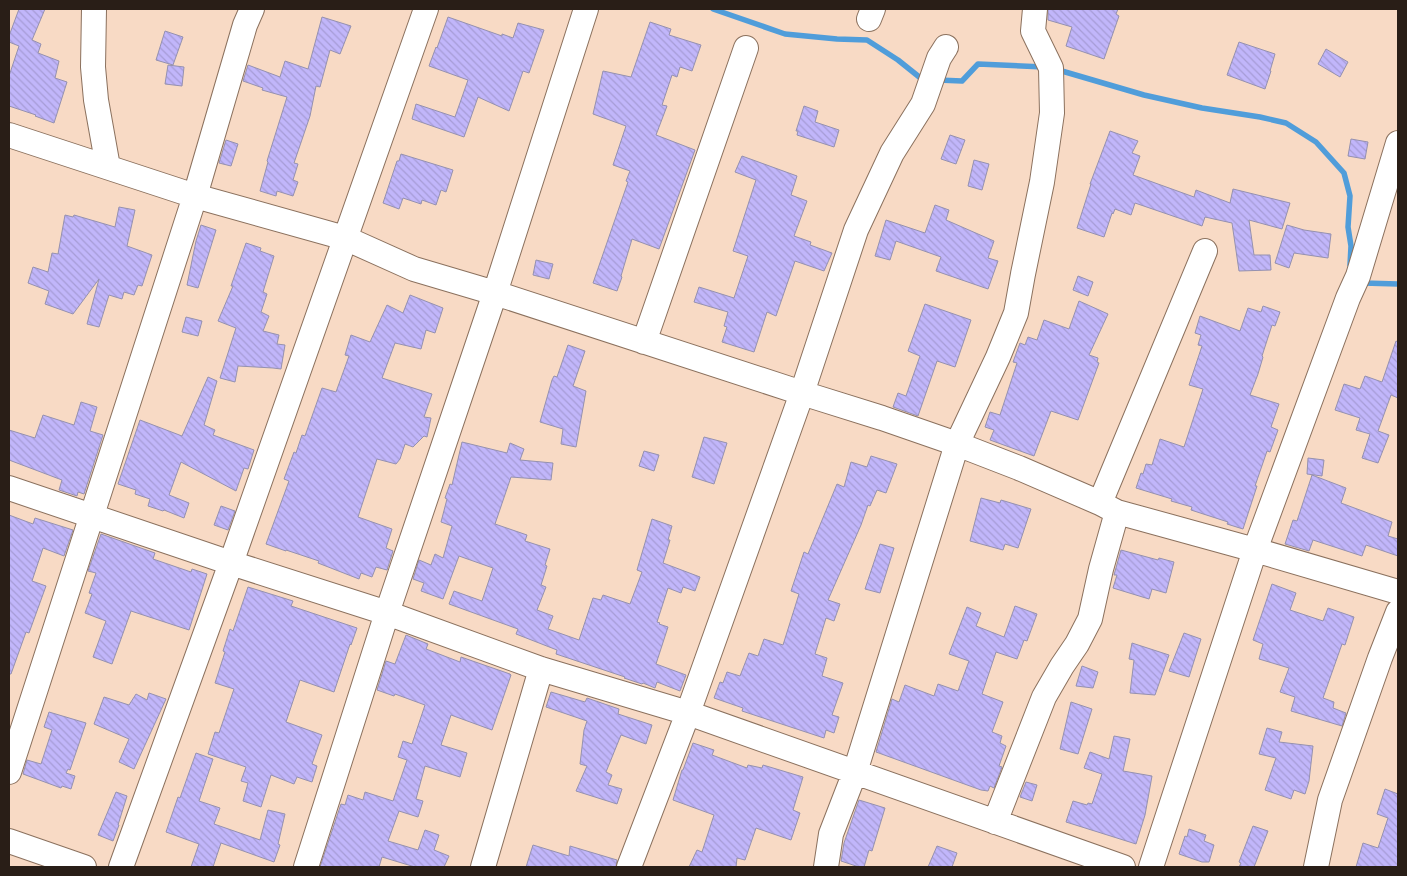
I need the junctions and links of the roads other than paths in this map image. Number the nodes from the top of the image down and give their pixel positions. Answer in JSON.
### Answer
{"nodes":[{"id":1,"x":94,"y":9,"type":"edge"},
{"id":2,"x":252,"y":9,"type":"edge"},
{"id":3,"x":426,"y":9,"type":"edge"},
{"id":4,"x":586,"y":9,"type":"edge"},
{"id":5,"x":1034,"y":9,"type":"edge"},
{"id":6,"x":946,"y":47,"type":"dead end"},
{"id":7,"x":746,"y":48,"type":"dead end"},
{"id":8,"x":9,"y":135,"type":"edge"},
{"id":9,"x":1398,"y":144,"type":"edge"},
{"id":10,"x":108,"y":168,"type":"junction"},
{"id":11,"x":194,"y":196,"type":"junction"},
{"id":12,"x":345,"y":238,"type":"junction"},
{"id":13,"x":1205,"y":251,"type":"dead end"},
{"id":14,"x":494,"y":293,"type":"junction"},
{"id":15,"x":644,"y":342,"type":"junction"},
{"id":16,"x":802,"y":393,"type":"junction"},
{"id":17,"x":957,"y":444,"type":"junction"},
{"id":18,"x":9,"y":488,"type":"edge"},
{"id":19,"x":1108,"y":507,"type":"junction"},
{"id":20,"x":91,"y":516,"type":"junction"},
{"id":21,"x":1255,"y":550,"type":"junction"},
{"id":22,"x":231,"y":563,"type":"junction"},
{"id":23,"x":1398,"y":592,"type":"edge"},
{"id":24,"x":1398,"y":612,"type":"edge"},
{"id":25,"x":387,"y":613,"type":"junction"},
{"id":26,"x":541,"y":669,"type":"junction"},
{"id":27,"x":688,"y":713,"type":"junction"},
{"id":28,"x":9,"y":772,"type":"edge"},
{"id":29,"x":855,"y":772,"type":"junction"},
{"id":30,"x":995,"y":822,"type":"junction"},
{"id":31,"x":9,"y":841,"type":"edge"},
{"id":32,"x":84,"y":867,"type":"edge"},
{"id":33,"x":121,"y":867,"type":"edge"},
{"id":34,"x":306,"y":867,"type":"edge"},
{"id":35,"x":483,"y":867,"type":"edge"},
{"id":36,"x":630,"y":867,"type":"edge"},
{"id":37,"x":826,"y":867,"type":"edge"},
{"id":38,"x":1123,"y":867,"type":"edge"},
{"id":39,"x":1151,"y":867,"type":"edge"},
{"id":40,"x":1316,"y":867,"type":"edge"}],
"edges":[{"from":1,"to":10,"type":"street"},
{"from":2,"to":11,"type":"street"},
{"from":3,"to":12,"type":"street"},
{"from":4,"to":14,"type":"street"},
{"from":5,"to":17,"type":"street"},
{"from":6,"to":16,"type":"street"},
{"from":7,"to":15,"type":"street"},
{"from":8,"to":10,"type":"street"},
{"from":9,"to":21,"type":"street"},
{"from":10,"to":11,"type":"street"},
{"from":11,"to":12,"type":"street"},
{"from":11,"to":20,"type":"street"},
{"from":12,"to":14,"type":"street"},
{"from":12,"to":22,"type":"street"},
{"from":13,"to":19,"type":"street"},
{"from":14,"to":15,"type":"street"},
{"from":14,"to":25,"type":"street"},
{"from":15,"to":16,"type":"street"},
{"from":16,"to":17,"type":"street"},
{"from":16,"to":27,"type":"street"},
{"from":17,"to":19,"type":"street"},
{"from":17,"to":29,"type":"street"},
{"from":18,"to":20,"type":"street"},
{"from":19,"to":21,"type":"street"},
{"from":19,"to":30,"type":"street"},
{"from":20,"to":22,"type":"street"},
{"from":20,"to":28,"type":"street"},
{"from":21,"to":23,"type":"street"},
{"from":21,"to":39,"type":"street"},
{"from":22,"to":25,"type":"street"},
{"from":22,"to":33,"type":"street"},
{"from":24,"to":40,"type":"street"},
{"from":25,"to":26,"type":"street"},
{"from":25,"to":34,"type":"street"},
{"from":26,"to":27,"type":"street"},
{"from":26,"to":35,"type":"street"},
{"from":27,"to":29,"type":"street"},
{"from":27,"to":36,"type":"street"},
{"from":29,"to":30,"type":"street"},
{"from":29,"to":37,"type":"street"},
{"from":30,"to":38,"type":"street"},
{"from":31,"to":32,"type":"street"}]}
